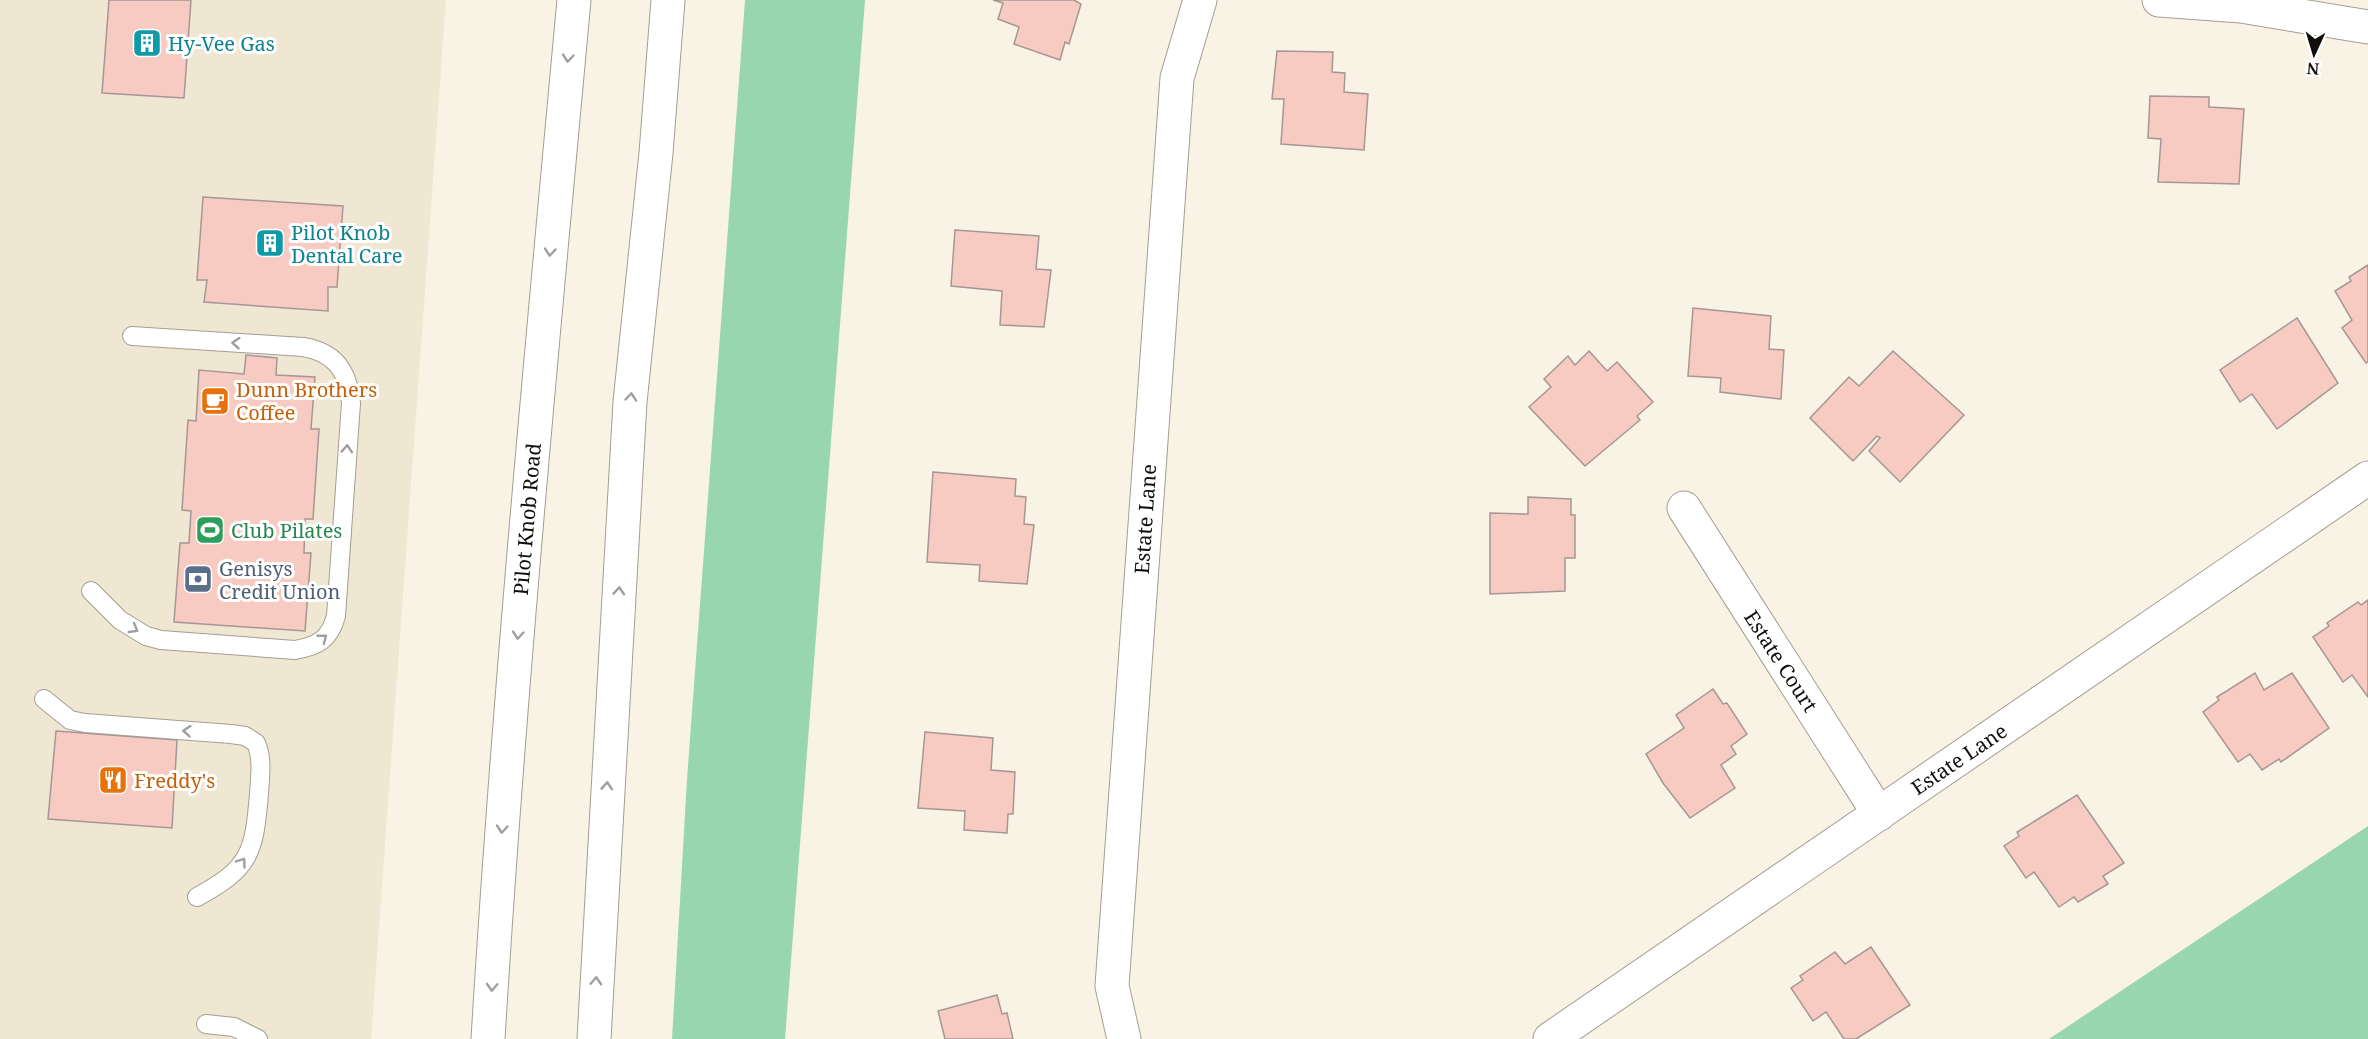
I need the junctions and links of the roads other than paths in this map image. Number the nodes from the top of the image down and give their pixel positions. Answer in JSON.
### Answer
{"nodes":[{"id":1,"x":574,"y":0,"type":"edge"},
{"id":2,"x":668,"y":0,"type":"edge"},
{"id":3,"x":1200,"y":0,"type":"edge"},
{"id":4,"x":2159,"y":0,"type":"edge"},
{"id":5,"x":2368,"y":27,"type":"edge"},
{"id":6,"x":132,"y":336,"type":"dead end"},
{"id":7,"x":2368,"y":478,"type":"edge"},
{"id":8,"x":1684,"y":508,"type":"dead end"},
{"id":9,"x":91,"y":591,"type":"dead end"},
{"id":10,"x":44,"y":699,"type":"dead end"},
{"id":11,"x":1879,"y":813,"type":"junction"},
{"id":12,"x":197,"y":897,"type":"dead end"},
{"id":13,"x":206,"y":1024,"type":"dead end"},
{"id":14,"x":258,"y":1039,"type":"edge"},
{"id":15,"x":488,"y":1039,"type":"edge"},
{"id":16,"x":594,"y":1039,"type":"edge"},
{"id":17,"x":1124,"y":1039,"type":"edge"},
{"id":18,"x":1550,"y":1039,"type":"edge"}],
"edges":[{"from":1,"to":15,"type":"street","name":"Pilot Knob Road","one_way":true},
{"from":16,"to":2,"type":"street","one_way":true},
{"from":3,"to":17,"type":"street","name":"Estate Lane"},
{"from":4,"to":5,"type":"street"},
{"from":9,"to":6,"type":"lane","one_way":true},
{"from":7,"to":11,"type":"street","name":"Estate Lane"},
{"from":8,"to":11,"type":"street","name":"Estate Court"},
{"from":12,"to":10,"type":"lane","one_way":true},
{"from":11,"to":18,"type":"street","name":"Estate Lane"},
{"from":13,"to":14,"type":"lane"}]}
